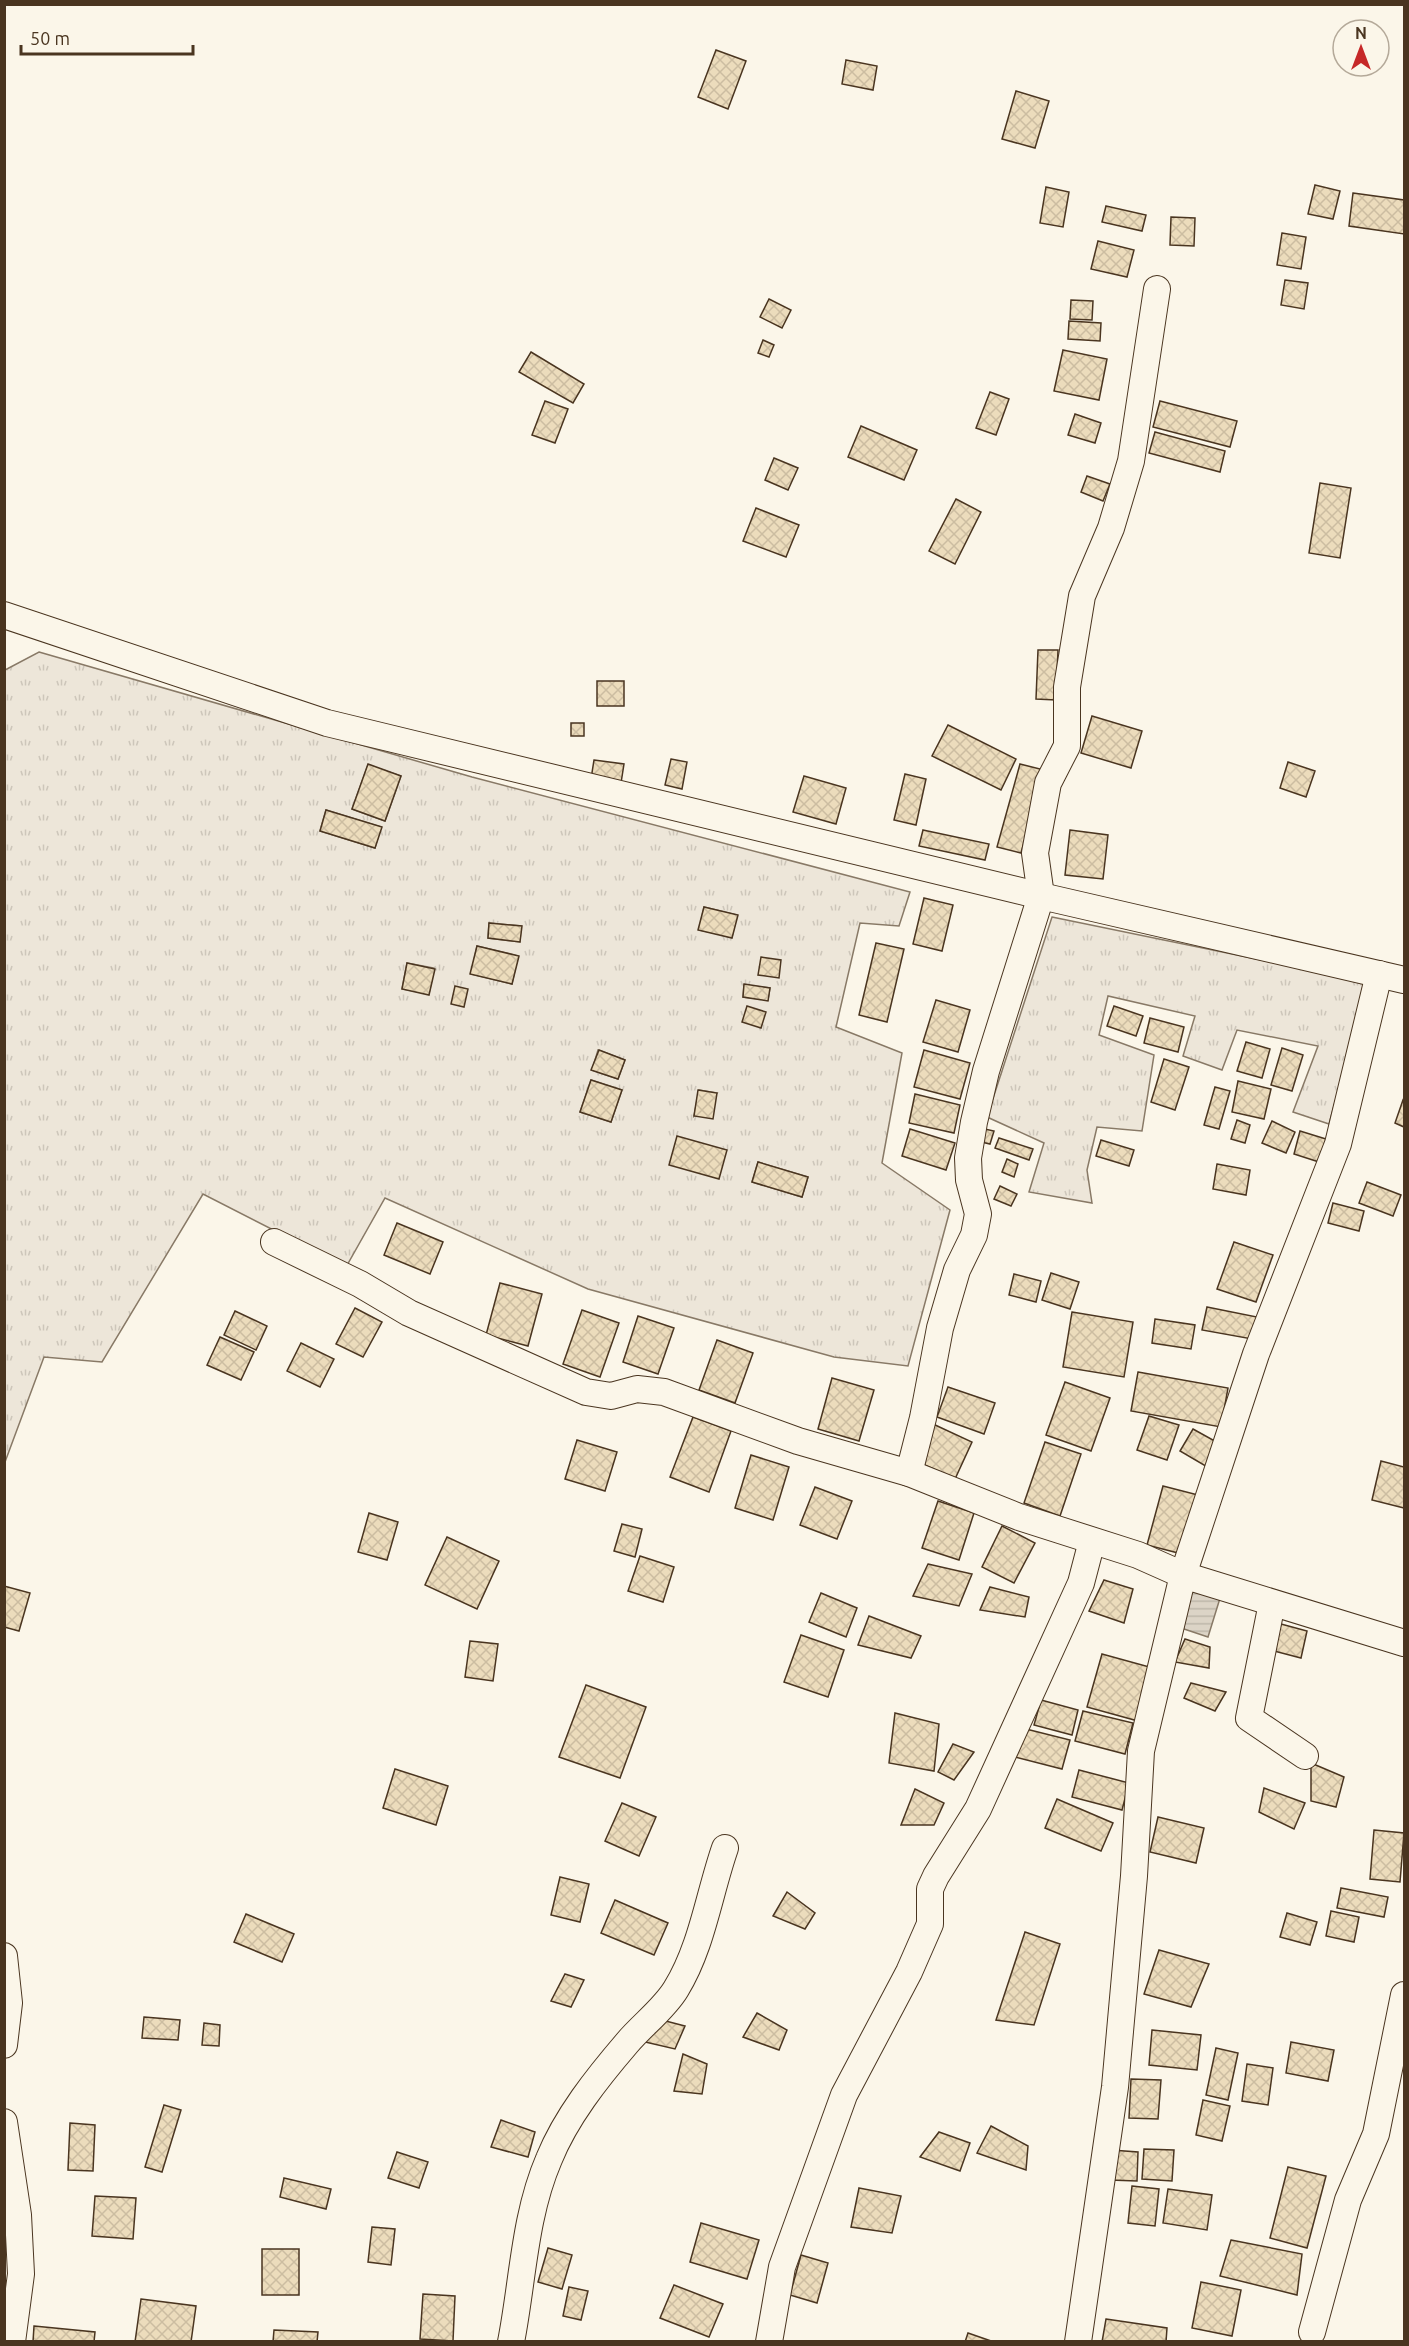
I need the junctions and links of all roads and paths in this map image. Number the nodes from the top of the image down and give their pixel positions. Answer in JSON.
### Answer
{"nodes":[{"id":1,"x":1157,"y":289,"type":"dead end"},
{"id":2,"x":4,"y":615,"type":"edge"},
{"id":3,"x":1041,"y":896,"type":"junction"},
{"id":4,"x":1379,"y":974,"type":"junction"},
{"id":5,"x":1404,"y":980,"type":"edge"},
{"id":6,"x":274,"y":1242,"type":"dead end"},
{"id":7,"x":909,"y":1473,"type":"junction"},
{"id":8,"x":1092,"y":1541,"type":"junction"},
{"id":9,"x":1183,"y":1575,"type":"junction"},
{"id":10,"x":1272,"y":1603,"type":"junction"},
{"id":11,"x":1404,"y":1643,"type":"edge"},
{"id":12,"x":1305,"y":1756,"type":"dead end"},
{"id":13,"x":725,"y":1848,"type":"dead end"},
{"id":14,"x":4,"y":1956,"type":"edge"},
{"id":15,"x":1404,"y":1995,"type":"edge"},
{"id":16,"x":4,"y":2045,"type":"edge"},
{"id":17,"x":4,"y":2121,"type":"edge"},
{"id":18,"x":1312,"y":2332,"type":"dead end"},
{"id":19,"x":12,"y":2342,"type":"edge"},
{"id":20,"x":511,"y":2342,"type":"edge"},
{"id":21,"x":769,"y":2342,"type":"edge"},
{"id":22,"x":1078,"y":2342,"type":"edge"}],
"edges":[{"from":1,"to":3,"type":"street"},
{"from":2,"to":3,"type":"street"},
{"from":3,"to":4,"type":"street"},
{"from":3,"to":7,"type":"street"},
{"from":4,"to":5,"type":"street"},
{"from":4,"to":9,"type":"street"},
{"from":6,"to":7,"type":"street"},
{"from":7,"to":8,"type":"street"},
{"from":8,"to":9,"type":"street"},
{"from":8,"to":21,"type":"street"},
{"from":9,"to":10,"type":"street"},
{"from":9,"to":22,"type":"street"},
{"from":10,"to":11,"type":"street"},
{"from":10,"to":12,"type":"street"},
{"from":13,"to":20,"type":"street"},
{"from":14,"to":16,"type":"street"},
{"from":15,"to":18,"type":"street"},
{"from":17,"to":19,"type":"street"}]}
